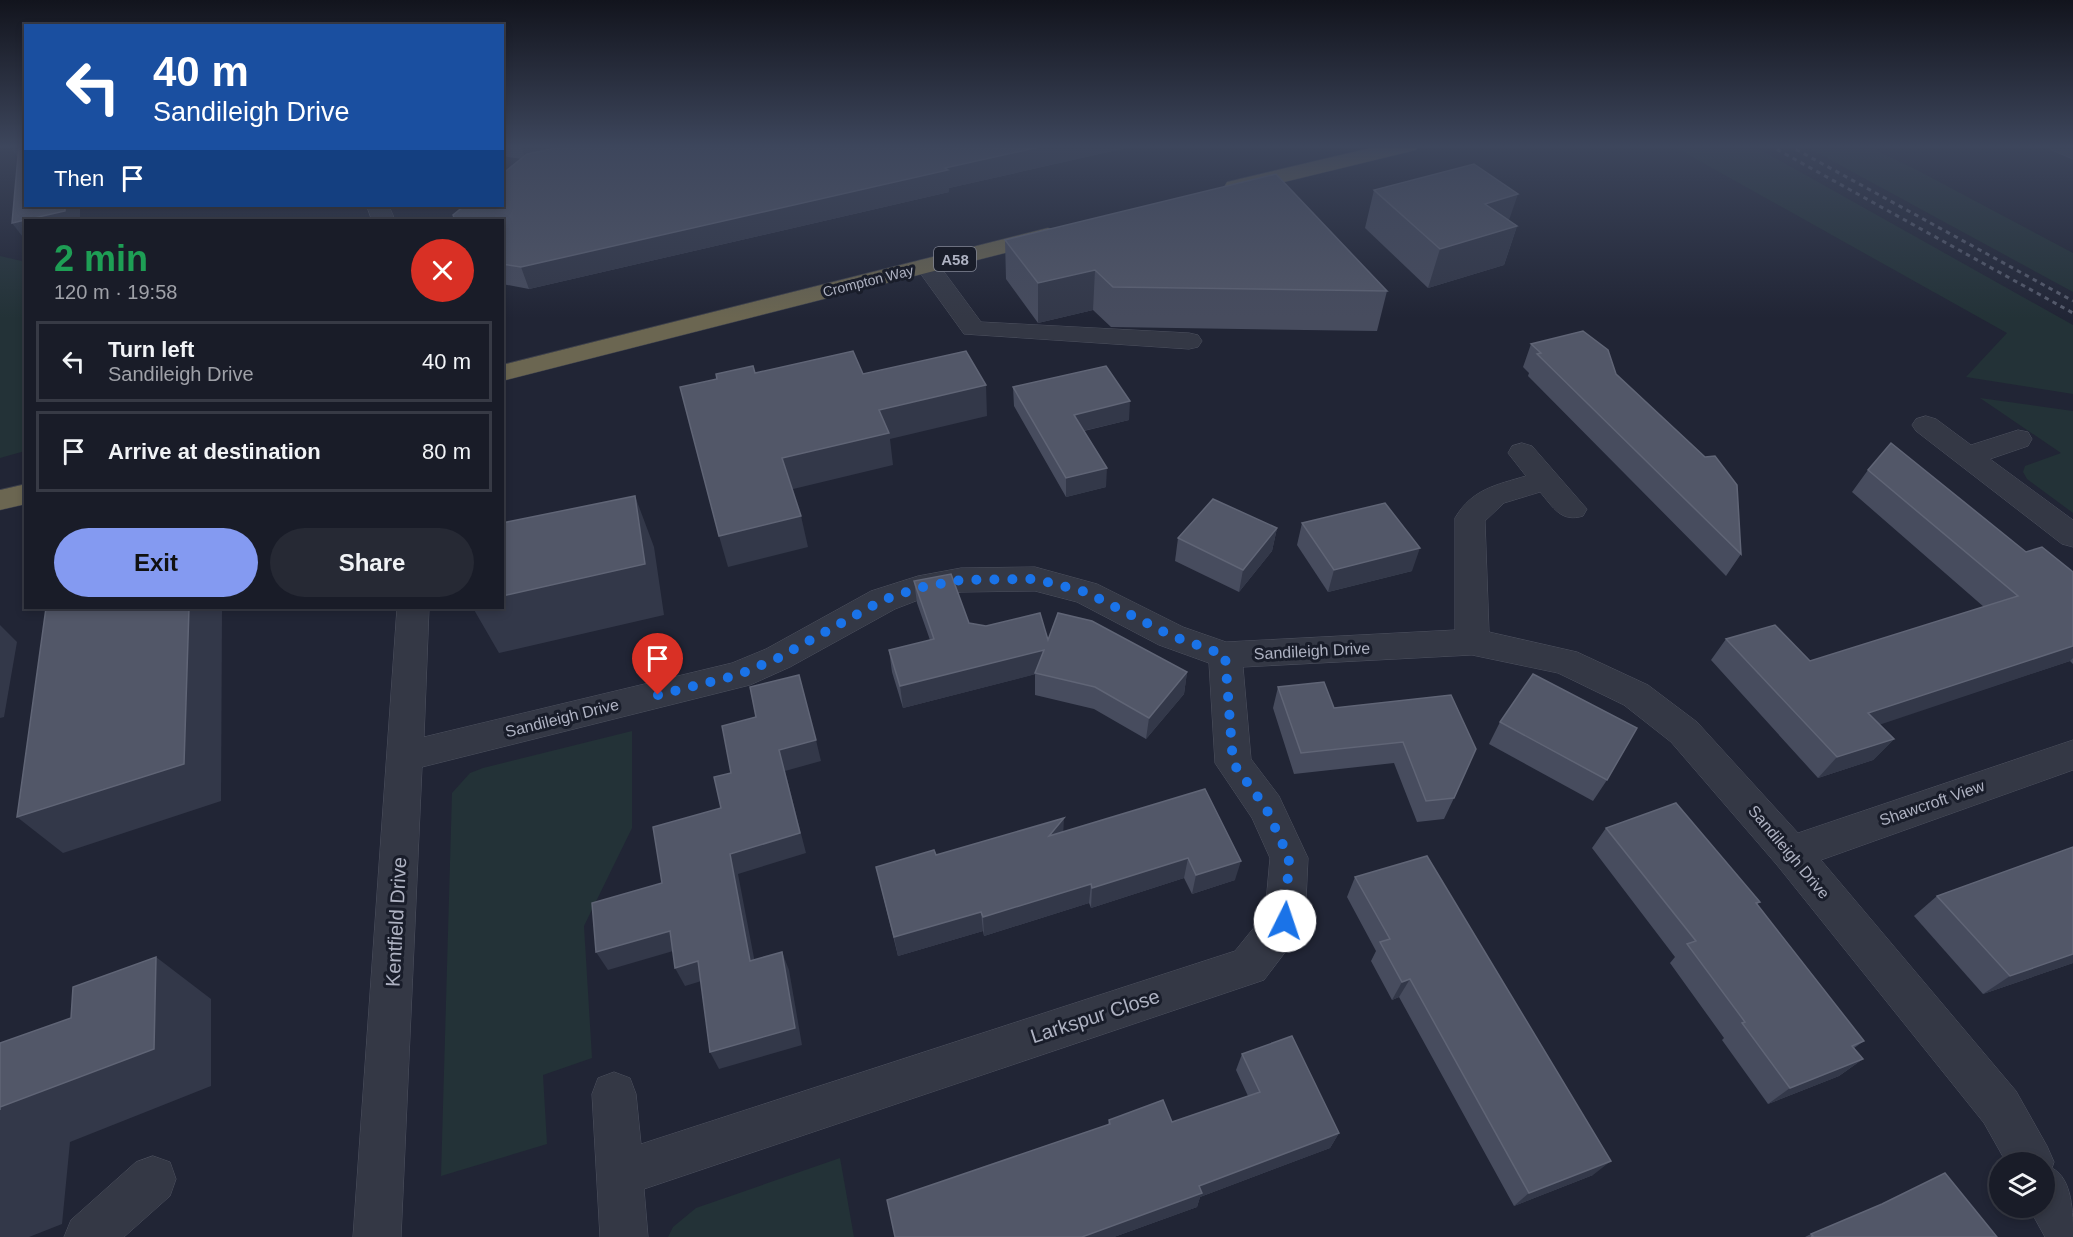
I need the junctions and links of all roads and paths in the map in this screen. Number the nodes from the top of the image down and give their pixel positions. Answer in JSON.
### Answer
{"nodes":[{"id":1,"x":1065,"y":231,"type":"edge"},
{"id":2,"x":927,"y":266,"type":"junction"},
{"id":3,"x":1189,"y":342,"type":"dead end"},
{"id":4,"x":504,"y":372,"type":"edge"},
{"id":5,"x":1926,"y":425,"type":"dead end"},
{"id":6,"x":2018,"y":439,"type":"dead end"},
{"id":7,"x":1522,"y":453,"type":"dead end"},
{"id":8,"x":1967,"y":456,"type":"junction"},
{"id":9,"x":1546,"y":480,"type":"junction"},
{"id":10,"x":24,"y":494,"type":"edge"},
{"id":11,"x":0,"y":500,"type":"edge"},
{"id":12,"x":1572,"y":509,"type":"dead end"},
{"id":13,"x":2073,"y":536,"type":"edge"},
{"id":14,"x":413,"y":609,"type":"edge"},
{"id":15,"x":1472,"y":642,"type":"junction"},
{"id":16,"x":1225,"y":655,"type":"junction"},
{"id":17,"x":2073,"y":755,"type":"edge"},
{"id":18,"x":405,"y":756,"type":"junction"},
{"id":19,"x":1791,"y":854,"type":"junction"},
{"id":20,"x":614,"y":1094,"type":"dead end"},
{"id":21,"x":2025,"y":1152,"type":"edge"},
{"id":22,"x":620,"y":1174,"type":"junction"},
{"id":23,"x":153,"y":1179,"type":"dead end"},
{"id":24,"x":2055,"y":1208,"type":"edge"},
{"id":25,"x":88,"y":1237,"type":"edge"},
{"id":26,"x":377,"y":1237,"type":"edge"},
{"id":27,"x":624,"y":1237,"type":"edge"},
{"id":28,"x":2071,"y":1237,"type":"edge"}],
"edges":[{"from":1,"to":2,"type":"highway","name":"Crompton Way","number":"A58"},
{"from":2,"to":3,"type":"street"},
{"from":2,"to":4,"type":"highway","name":"Crompton Way","number":"A58"},
{"from":5,"to":8,"type":"street"},
{"from":6,"to":8,"type":"street"},
{"from":7,"to":9,"type":"street"},
{"from":8,"to":13,"type":"street"},
{"from":9,"to":12,"type":"street"},
{"from":9,"to":15,"type":"street"},
{"from":10,"to":11,"type":"highway"},
{"from":14,"to":18,"type":"street","name":"Kentfield Drive"},
{"from":15,"to":16,"type":"street","name":"Sandileigh Drive"},
{"from":15,"to":19,"type":"street","name":"Sandileigh Drive"},
{"from":16,"to":18,"type":"street","name":"Sandileigh Drive"},
{"from":16,"to":22,"type":"street","name":"Larkspur Close"},
{"from":17,"to":19,"type":"street","name":"Shawcroft View"},
{"from":18,"to":26,"type":"street","name":"Kentfield Drive"},
{"from":19,"to":21,"type":"street","name":"Sandileigh Drive"},
{"from":20,"to":22,"type":"street"},
{"from":22,"to":27,"type":"street"},
{"from":23,"to":25,"type":"street"},
{"from":24,"to":28,"type":"street"}]}
